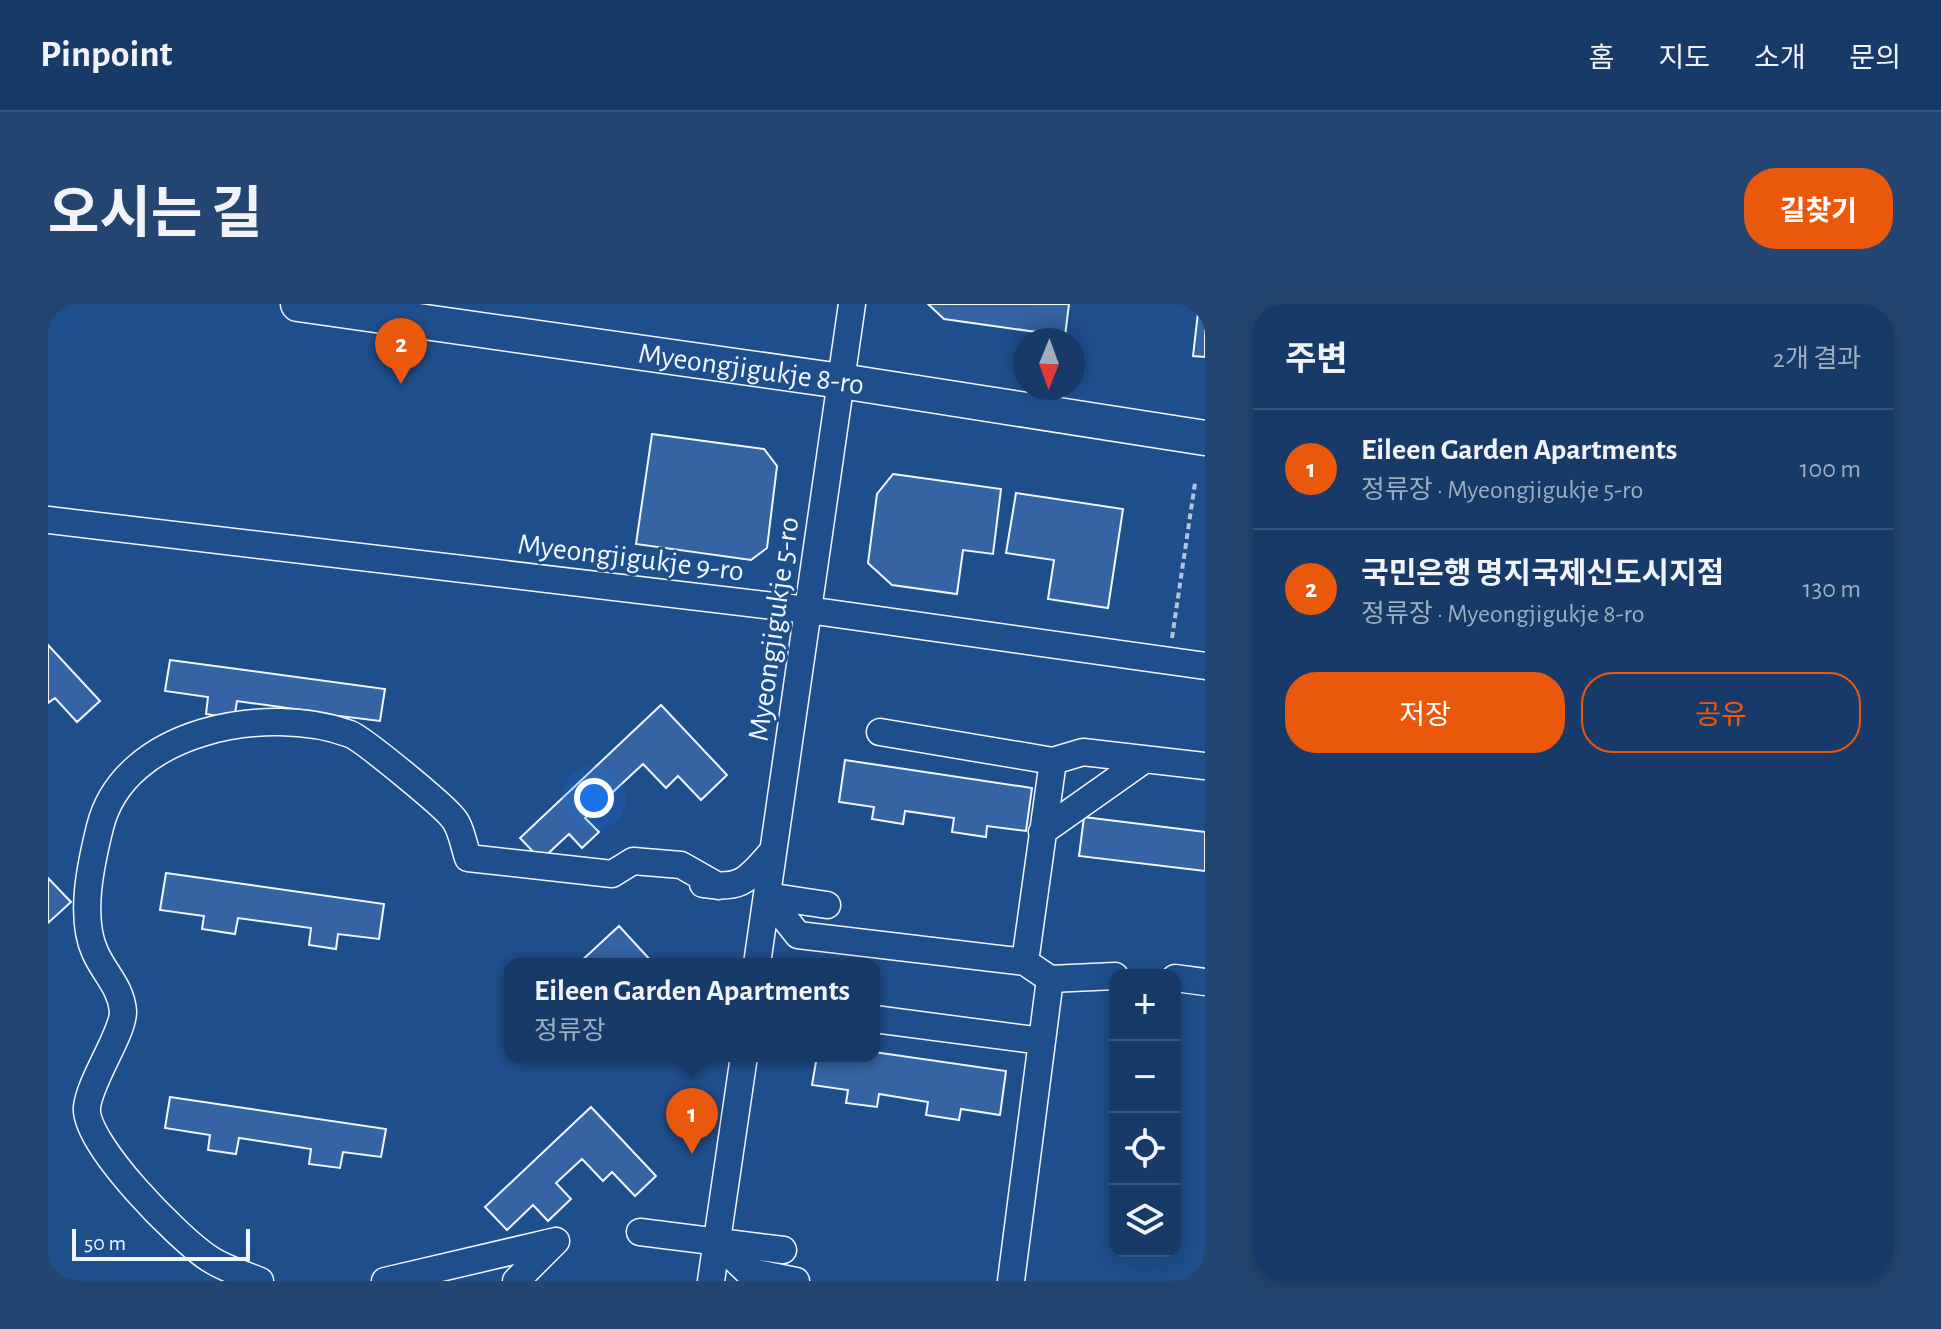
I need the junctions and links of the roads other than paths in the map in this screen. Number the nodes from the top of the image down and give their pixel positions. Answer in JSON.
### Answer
{"nodes":[{"id":1,"x":298,"y":304,"type":"edge"},
{"id":2,"x":852,"y":304,"type":"edge"},
{"id":3,"x":841,"y":381,"type":"junction"},
{"id":4,"x":1205,"y":438,"type":"edge"},
{"id":5,"x":48,"y":520,"type":"edge"},
{"id":6,"x":808,"y":610,"type":"junction"},
{"id":7,"x":1205,"y":666,"type":"edge"},
{"id":8,"x":880,"y":732,"type":"dead end"},
{"id":9,"x":1144,"y":760,"type":"junction"},
{"id":10,"x":1053,"y":761,"type":"junction"},
{"id":11,"x":1205,"y":767,"type":"edge"},
{"id":12,"x":1042,"y":832,"type":"junction"},
{"id":13,"x":773,"y":851,"type":"junction"},
{"id":14,"x":677,"y":879,"type":"dead end"},
{"id":15,"x":724,"y":887,"type":"junction"},
{"id":16,"x":767,"y":896,"type":"junction"},
{"id":17,"x":827,"y":905,"type":"dead end"},
{"id":18,"x":761,"y":936,"type":"junction"},
{"id":19,"x":758,"y":958,"type":"edge"},
{"id":20,"x":1025,"y":962,"type":"junction"},
{"id":21,"x":1109,"y":976,"type":"edge"},
{"id":22,"x":1050,"y":979,"type":"junction"},
{"id":23,"x":1181,"y":979,"type":"edge"},
{"id":24,"x":1205,"y":982,"type":"edge"},
{"id":25,"x":880,"y":1020,"type":"edge"},
{"id":26,"x":1042,"y":1041,"type":"junction"},
{"id":27,"x":743,"y":1062,"type":"edge"},
{"id":28,"x":640,"y":1232,"type":"dead end"},
{"id":29,"x":717,"y":1242,"type":"junction"},
{"id":30,"x":783,"y":1250,"type":"dead end"},
{"id":31,"x":260,"y":1281,"type":"edge"},
{"id":32,"x":390,"y":1281,"type":"edge"},
{"id":33,"x":516,"y":1281,"type":"edge"},
{"id":34,"x":711,"y":1281,"type":"edge"},
{"id":35,"x":796,"y":1281,"type":"edge"},
{"id":36,"x":1011,"y":1281,"type":"edge"}],
"edges":[{"from":1,"to":3,"type":"main road","name":"Myeongjigukje 8-ro"},
{"from":2,"to":3,"type":"street","name":"Myeongjigukje 5-ro"},
{"from":3,"to":4,"type":"main road","name":"Myeongjigukje 8-ro"},
{"from":3,"to":6,"type":"street","name":"Myeongjigukje 5-ro"},
{"from":5,"to":6,"type":"street","name":"Myeongjigukje 9-ro"},
{"from":6,"to":7,"type":"street","name":"Myeongjigukje 9-ro"},
{"from":6,"to":13,"type":"street","name":"Myeongjigukje 5-ro"},
{"from":8,"to":10,"type":"street"},
{"from":9,"to":10,"type":"street"},
{"from":9,"to":11,"type":"street"},
{"from":9,"to":12,"type":"street"},
{"from":10,"to":12,"type":"street"},
{"from":12,"to":20,"type":"street"},
{"from":13,"to":15,"type":"street"},
{"from":13,"to":16,"type":"street","name":"Myeongjigukje 5-ro"},
{"from":14,"to":15,"type":"street"},
{"from":15,"to":18,"type":"street"},
{"from":15,"to":31,"type":"street"},
{"from":16,"to":17,"type":"street"},
{"from":16,"to":18,"type":"street","name":"Myeongjigukje 5-ro"},
{"from":16,"to":20,"type":"street"},
{"from":18,"to":19,"type":"street","name":"Myeongjigukje 5-ro"},
{"from":20,"to":22,"type":"street"},
{"from":21,"to":22,"type":"street"},
{"from":22,"to":26,"type":"street"},
{"from":23,"to":24,"type":"street"},
{"from":25,"to":26,"type":"street"},
{"from":26,"to":36,"type":"street"},
{"from":27,"to":29,"type":"street"},
{"from":28,"to":29,"type":"street"},
{"from":29,"to":30,"type":"street"},
{"from":29,"to":34,"type":"street"},
{"from":29,"to":35,"type":"street"},
{"from":32,"to":33,"type":"street"}]}
